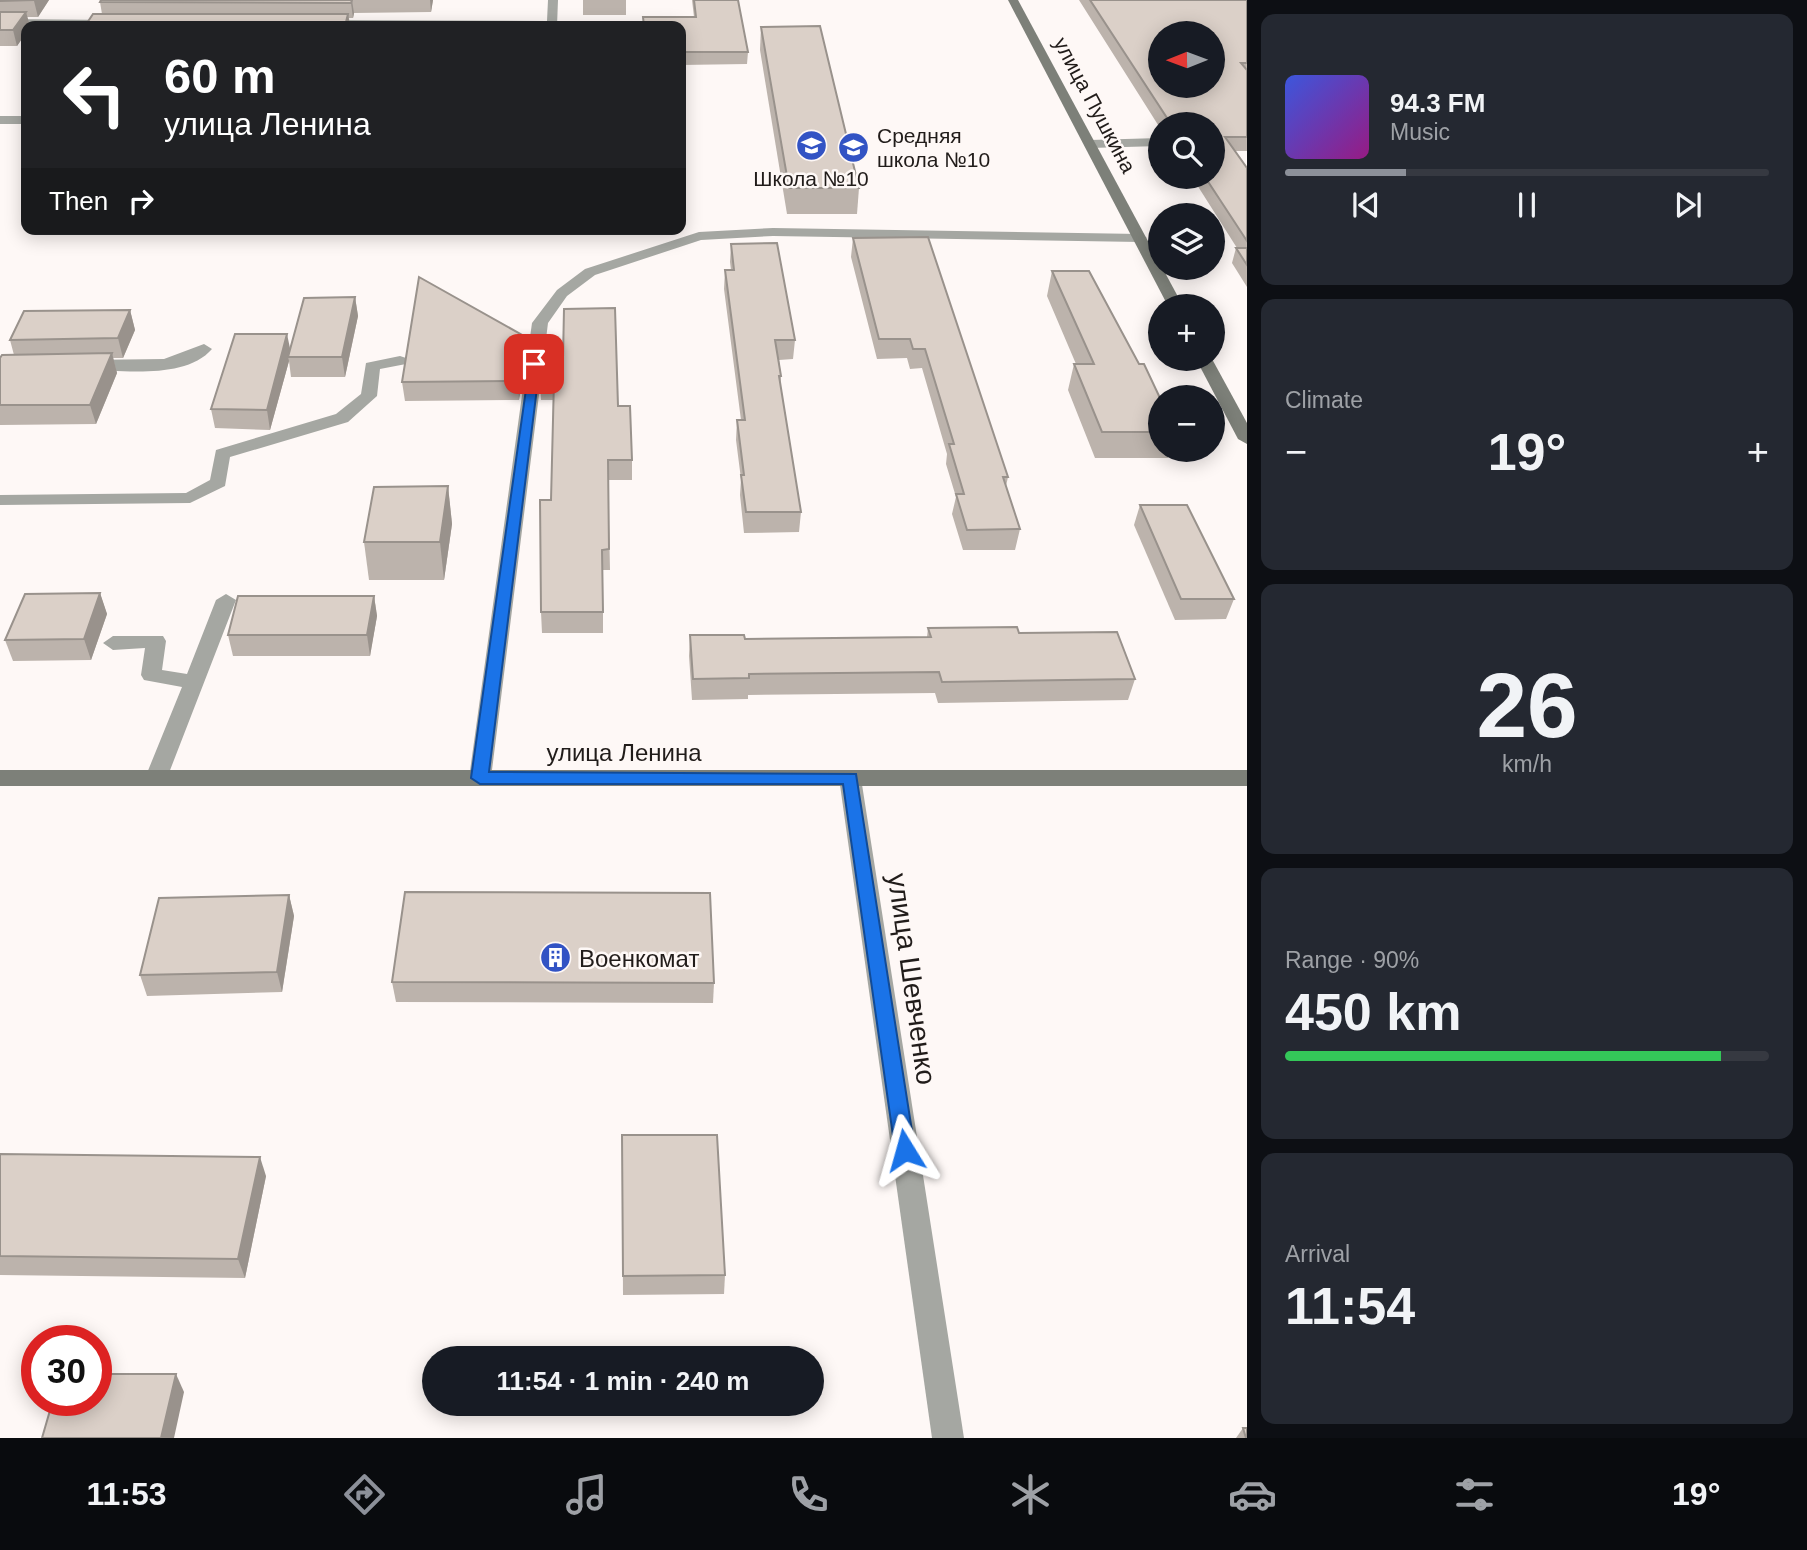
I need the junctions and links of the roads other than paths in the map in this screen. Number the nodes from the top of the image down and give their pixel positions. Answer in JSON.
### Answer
{"nodes":[{"id":1,"x":552,"y":0,"type":"edge"},
{"id":2,"x":1013,"y":0,"type":"edge"},
{"id":3,"x":554,"y":21,"type":"edge"},
{"id":4,"x":0,"y":22,"type":"edge"},
{"id":5,"x":21,"y":22,"type":"edge"},
{"id":6,"x":0,"y":120,"type":"edge"},
{"id":7,"x":21,"y":120,"type":"edge"},
{"id":8,"x":1148,"y":142,"type":"edge"},
{"id":9,"x":1090,"y":144,"type":"junction"},
{"id":10,"x":1140,"y":238,"type":"junction"},
{"id":11,"x":1170,"y":294,"type":"edge"},
{"id":12,"x":204,"y":349,"type":"dead end"},
{"id":13,"x":400,"y":361,"type":"dead end"},
{"id":14,"x":73,"y":365,"type":"edge"},
{"id":15,"x":1210,"y":371,"type":"edge"},
{"id":16,"x":1247,"y":439,"type":"edge"},
{"id":17,"x":0,"y":500,"type":"edge"},
{"id":18,"x":226,"y":600,"type":"dead end"},
{"id":19,"x":113,"y":643,"type":"dead end"},
{"id":20,"x":194,"y":682,"type":"junction"},
{"id":21,"x":0,"y":778,"type":"edge"},
{"id":22,"x":156,"y":778,"type":"junction"},
{"id":23,"x":480,"y":778,"type":"junction"},
{"id":24,"x":850,"y":778,"type":"junction"},
{"id":25,"x":1247,"y":778,"type":"edge"},
{"id":26,"x":948,"y":1438,"type":"edge"}],
"edges":[{"from":1,"to":3,"type":"street"},
{"from":2,"to":9,"type":"street","name":"улица Пушкина"},
{"from":4,"to":5,"type":"street"},
{"from":6,"to":7,"type":"street"},
{"from":8,"to":9,"type":"street"},
{"from":9,"to":10,"type":"street","name":"улица Пушкина"},
{"from":10,"to":11,"type":"street","name":"улица Пушкина"},
{"from":10,"to":23,"type":"street"},
{"from":12,"to":14,"type":"street"},
{"from":13,"to":17,"type":"street"},
{"from":15,"to":16,"type":"street"},
{"from":18,"to":20,"type":"street"},
{"from":19,"to":20,"type":"street"},
{"from":20,"to":22,"type":"street"},
{"from":21,"to":22,"type":"street","name":"улица Ленина"},
{"from":22,"to":23,"type":"street","name":"улица Ленина"},
{"from":23,"to":24,"type":"street","name":"улица Ленина"},
{"from":24,"to":25,"type":"street","name":"улица Ленина"},
{"from":24,"to":26,"type":"street","name":"улица Шевченко"}]}
